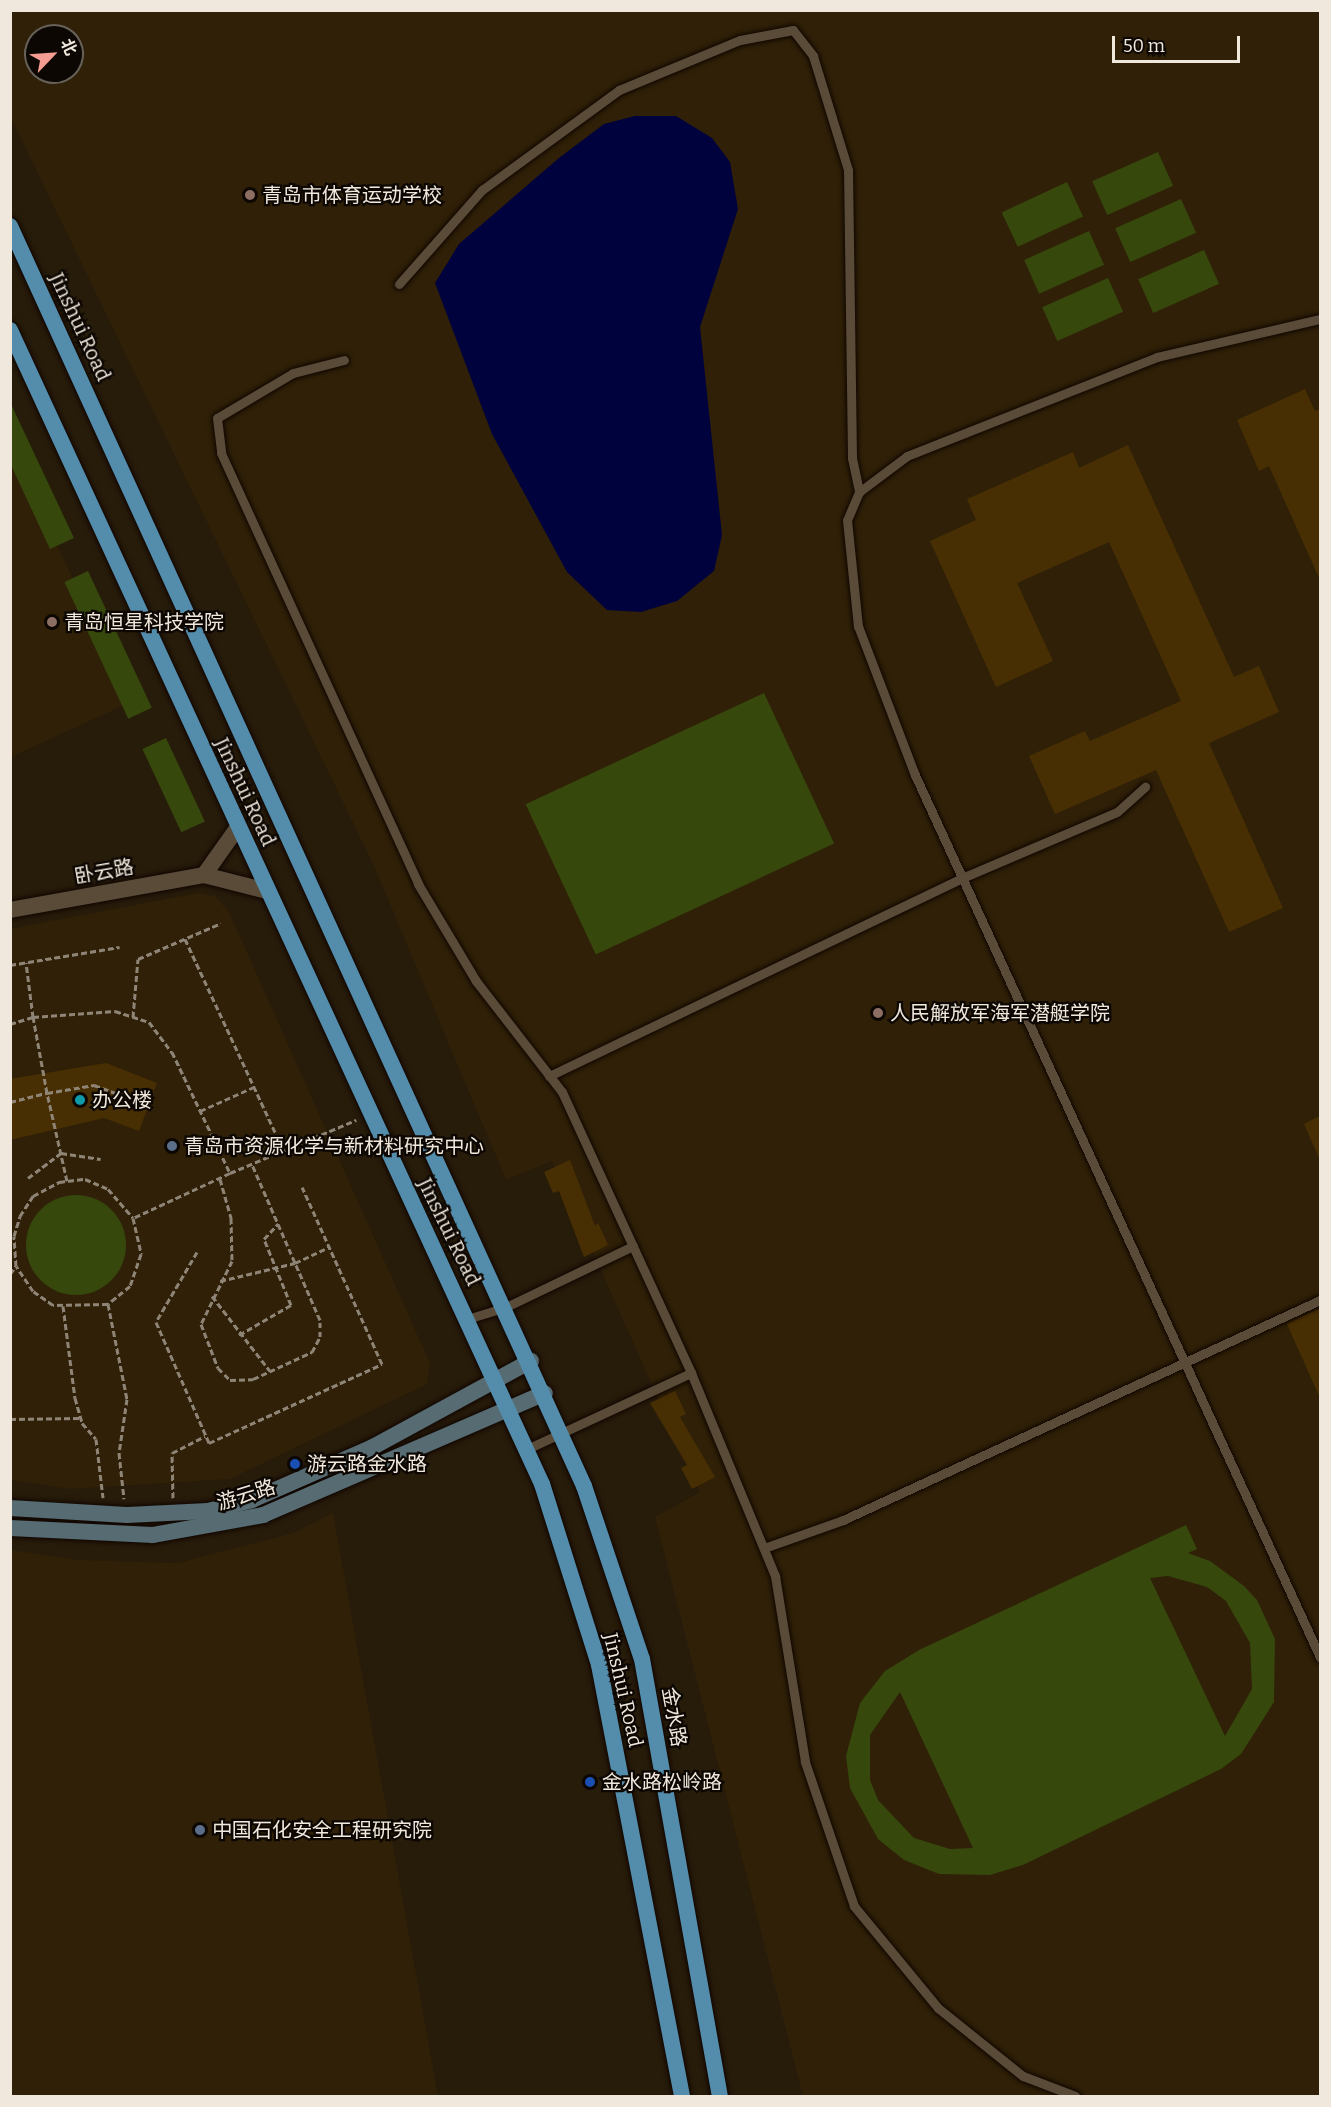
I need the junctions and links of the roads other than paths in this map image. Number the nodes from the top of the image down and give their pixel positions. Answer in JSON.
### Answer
{"nodes":[{"id":1,"x":10,"y":226,"type":"edge"},
{"id":2,"x":399,"y":284,"type":"dead end"},
{"id":3,"x":1320,"y":318,"type":"edge"},
{"id":4,"x":10,"y":330,"type":"edge"},
{"id":5,"x":344,"y":360,"type":"dead end"},
{"id":6,"x":859,"y":492,"type":"junction"},
{"id":7,"x":1145,"y":787,"type":"dead end"},
{"id":8,"x":238,"y":827,"type":"junction"},
{"id":9,"x":204,"y":875,"type":"junction"},
{"id":10,"x":962,"y":878,"type":"junction"},
{"id":11,"x":267,"y":891,"type":"junction"},
{"id":12,"x":10,"y":910,"type":"edge"},
{"id":13,"x":549,"y":1076,"type":"junction"},
{"id":14,"x":633,"y":1246,"type":"junction"},
{"id":15,"x":1320,"y":1300,"type":"edge"},
{"id":16,"x":506,"y":1307,"type":"junction"},
{"id":17,"x":467,"y":1319,"type":"junction"},
{"id":18,"x":531,"y":1361,"type":"junction"},
{"id":19,"x":1184,"y":1361,"type":"junction"},
{"id":20,"x":691,"y":1373,"type":"junction"},
{"id":21,"x":497,"y":1380,"type":"junction"},
{"id":22,"x":545,"y":1393,"type":"junction"},
{"id":23,"x":510,"y":1408,"type":"junction"},
{"id":24,"x":563,"y":1434,"type":"junction"},
{"id":25,"x":527,"y":1449,"type":"junction"},
{"id":26,"x":10,"y":1508,"type":"edge"},
{"id":27,"x":10,"y":1528,"type":"edge"},
{"id":28,"x":764,"y":1548,"type":"junction"},
{"id":29,"x":1320,"y":1657,"type":"edge"},
{"id":30,"x":682,"y":2097,"type":"edge"},
{"id":31,"x":720,"y":2097,"type":"edge"},
{"id":32,"x":1075,"y":2097,"type":"edge"}],
"edges":[{"from":1,"to":16,"type":"main road","name":"Jinshui Road"},
{"from":2,"to":6,"type":"lane"},
{"from":3,"to":6,"type":"lane"},
{"from":4,"to":8,"type":"main road","name":"Jinshui Road"},
{"from":5,"to":13,"type":"lane"},
{"from":6,"to":10,"type":"lane"},
{"from":7,"to":10,"type":"lane"},
{"from":8,"to":9,"type":"street"},
{"from":8,"to":11,"type":"main road","name":"Jinshui Road"},
{"from":9,"to":11,"type":"street","name":"卧云路"},
{"from":9,"to":12,"type":"street","name":"卧云路"},
{"from":10,"to":13,"type":"lane"},
{"from":10,"to":19,"type":"lane"},
{"from":11,"to":17,"type":"main road","name":"Jinshui Road"},
{"from":13,"to":14,"type":"lane"},
{"from":14,"to":16,"type":"lane"},
{"from":14,"to":20,"type":"lane"},
{"from":15,"to":19,"type":"lane"},
{"from":16,"to":17,"type":"lane"},
{"from":16,"to":18,"type":"main road","name":"Jinshui Road"},
{"from":17,"to":21,"type":"main road","name":"Jinshui Road"},
{"from":18,"to":21,"type":"main road","name":"游云路"},
{"from":18,"to":22,"type":"main road","name":"金水路"},
{"from":19,"to":28,"type":"lane"},
{"from":19,"to":29,"type":"lane"},
{"from":20,"to":24,"type":"lane"},
{"from":20,"to":28,"type":"lane"},
{"from":21,"to":23,"type":"main road","name":"Jinshui Road"},
{"from":21,"to":26,"type":"main road","name":"游云路"},
{"from":22,"to":23,"type":"main road","name":"游云路"},
{"from":22,"to":24,"type":"main road","name":"金水路"},
{"from":23,"to":25,"type":"main road","name":"Jinshui Road"},
{"from":23,"to":27,"type":"main road","name":"游云路"},
{"from":24,"to":25,"type":"lane"},
{"from":24,"to":31,"type":"main road","name":"金水路"},
{"from":25,"to":30,"type":"main road","name":"Jinshui Road"},
{"from":28,"to":32,"type":"lane"}]}
